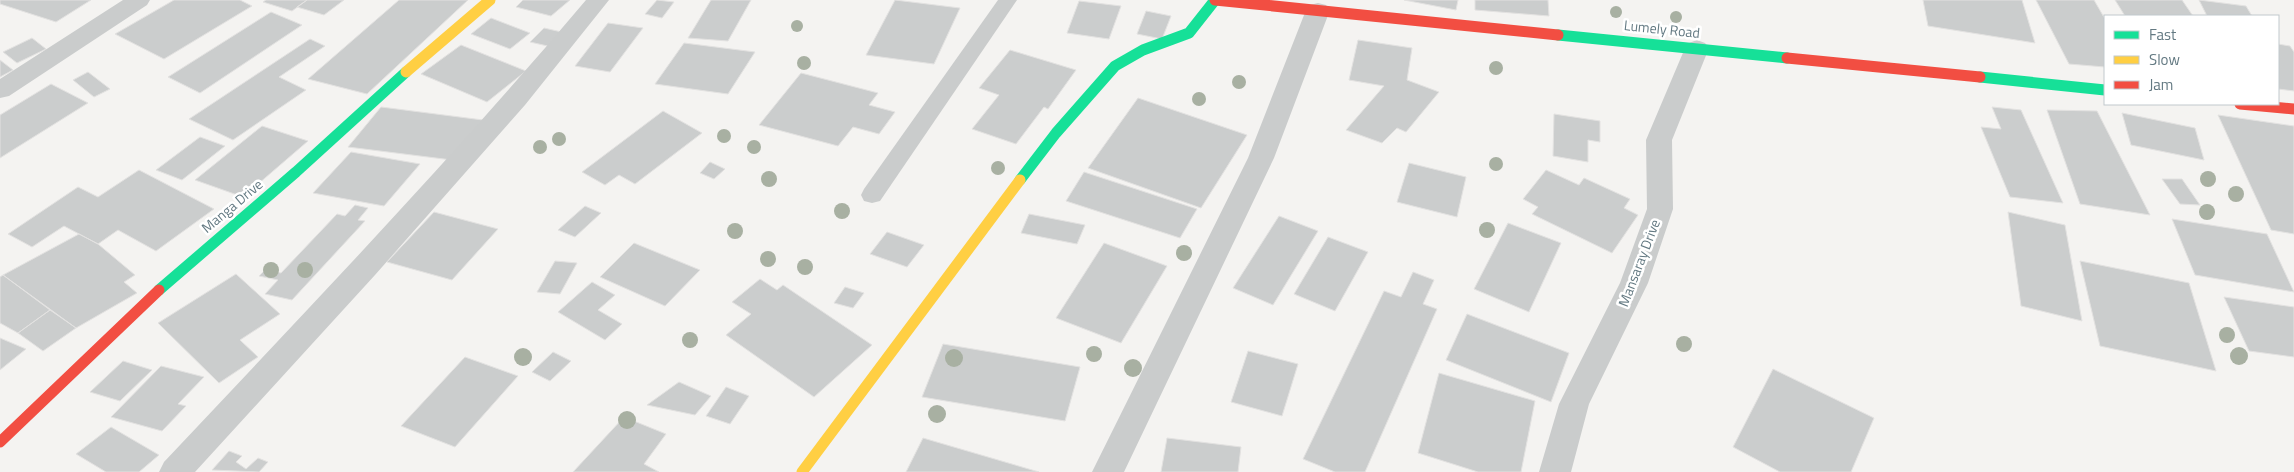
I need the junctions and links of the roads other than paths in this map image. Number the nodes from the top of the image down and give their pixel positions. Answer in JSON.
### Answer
{"nodes":[{"id":1,"x":139,"y":0,"type":"edge"},
{"id":2,"x":490,"y":0,"type":"edge"},
{"id":3,"x":598,"y":0,"type":"edge"},
{"id":4,"x":1008,"y":0,"type":"edge"},
{"id":5,"x":1215,"y":0,"type":"edge"},
{"id":6,"x":1318,"y":10,"type":"junction"},
{"id":7,"x":1697,"y":48,"type":"junction"},
{"id":8,"x":0,"y":90,"type":"edge"},
{"id":9,"x":2104,"y":90,"type":"edge"},
{"id":10,"x":2251,"y":105,"type":"edge"},
{"id":11,"x":2294,"y":109,"type":"edge"},
{"id":12,"x":872,"y":195,"type":"dead end"},
{"id":13,"x":0,"y":442,"type":"edge"},
{"id":14,"x":175,"y":472,"type":"edge"},
{"id":15,"x":802,"y":472,"type":"edge"},
{"id":16,"x":1108,"y":472,"type":"edge"},
{"id":17,"x":1555,"y":472,"type":"edge"}],
"edges":[{"from":1,"to":8,"type":"street"},
{"from":2,"to":13,"type":"street","name":"Manga Drive"},
{"from":3,"to":14,"type":"street"},
{"from":4,"to":12,"type":"lane"},
{"from":5,"to":6,"type":"street","name":"Lumely Road"},
{"from":5,"to":15,"type":"street"},
{"from":6,"to":7,"type":"street","name":"Lumely Road"},
{"from":6,"to":16,"type":"street"},
{"from":7,"to":9,"type":"street","name":"Lumely Road"},
{"from":7,"to":17,"type":"street","name":"Mansaray Drive"},
{"from":10,"to":11,"type":"street"}]}
